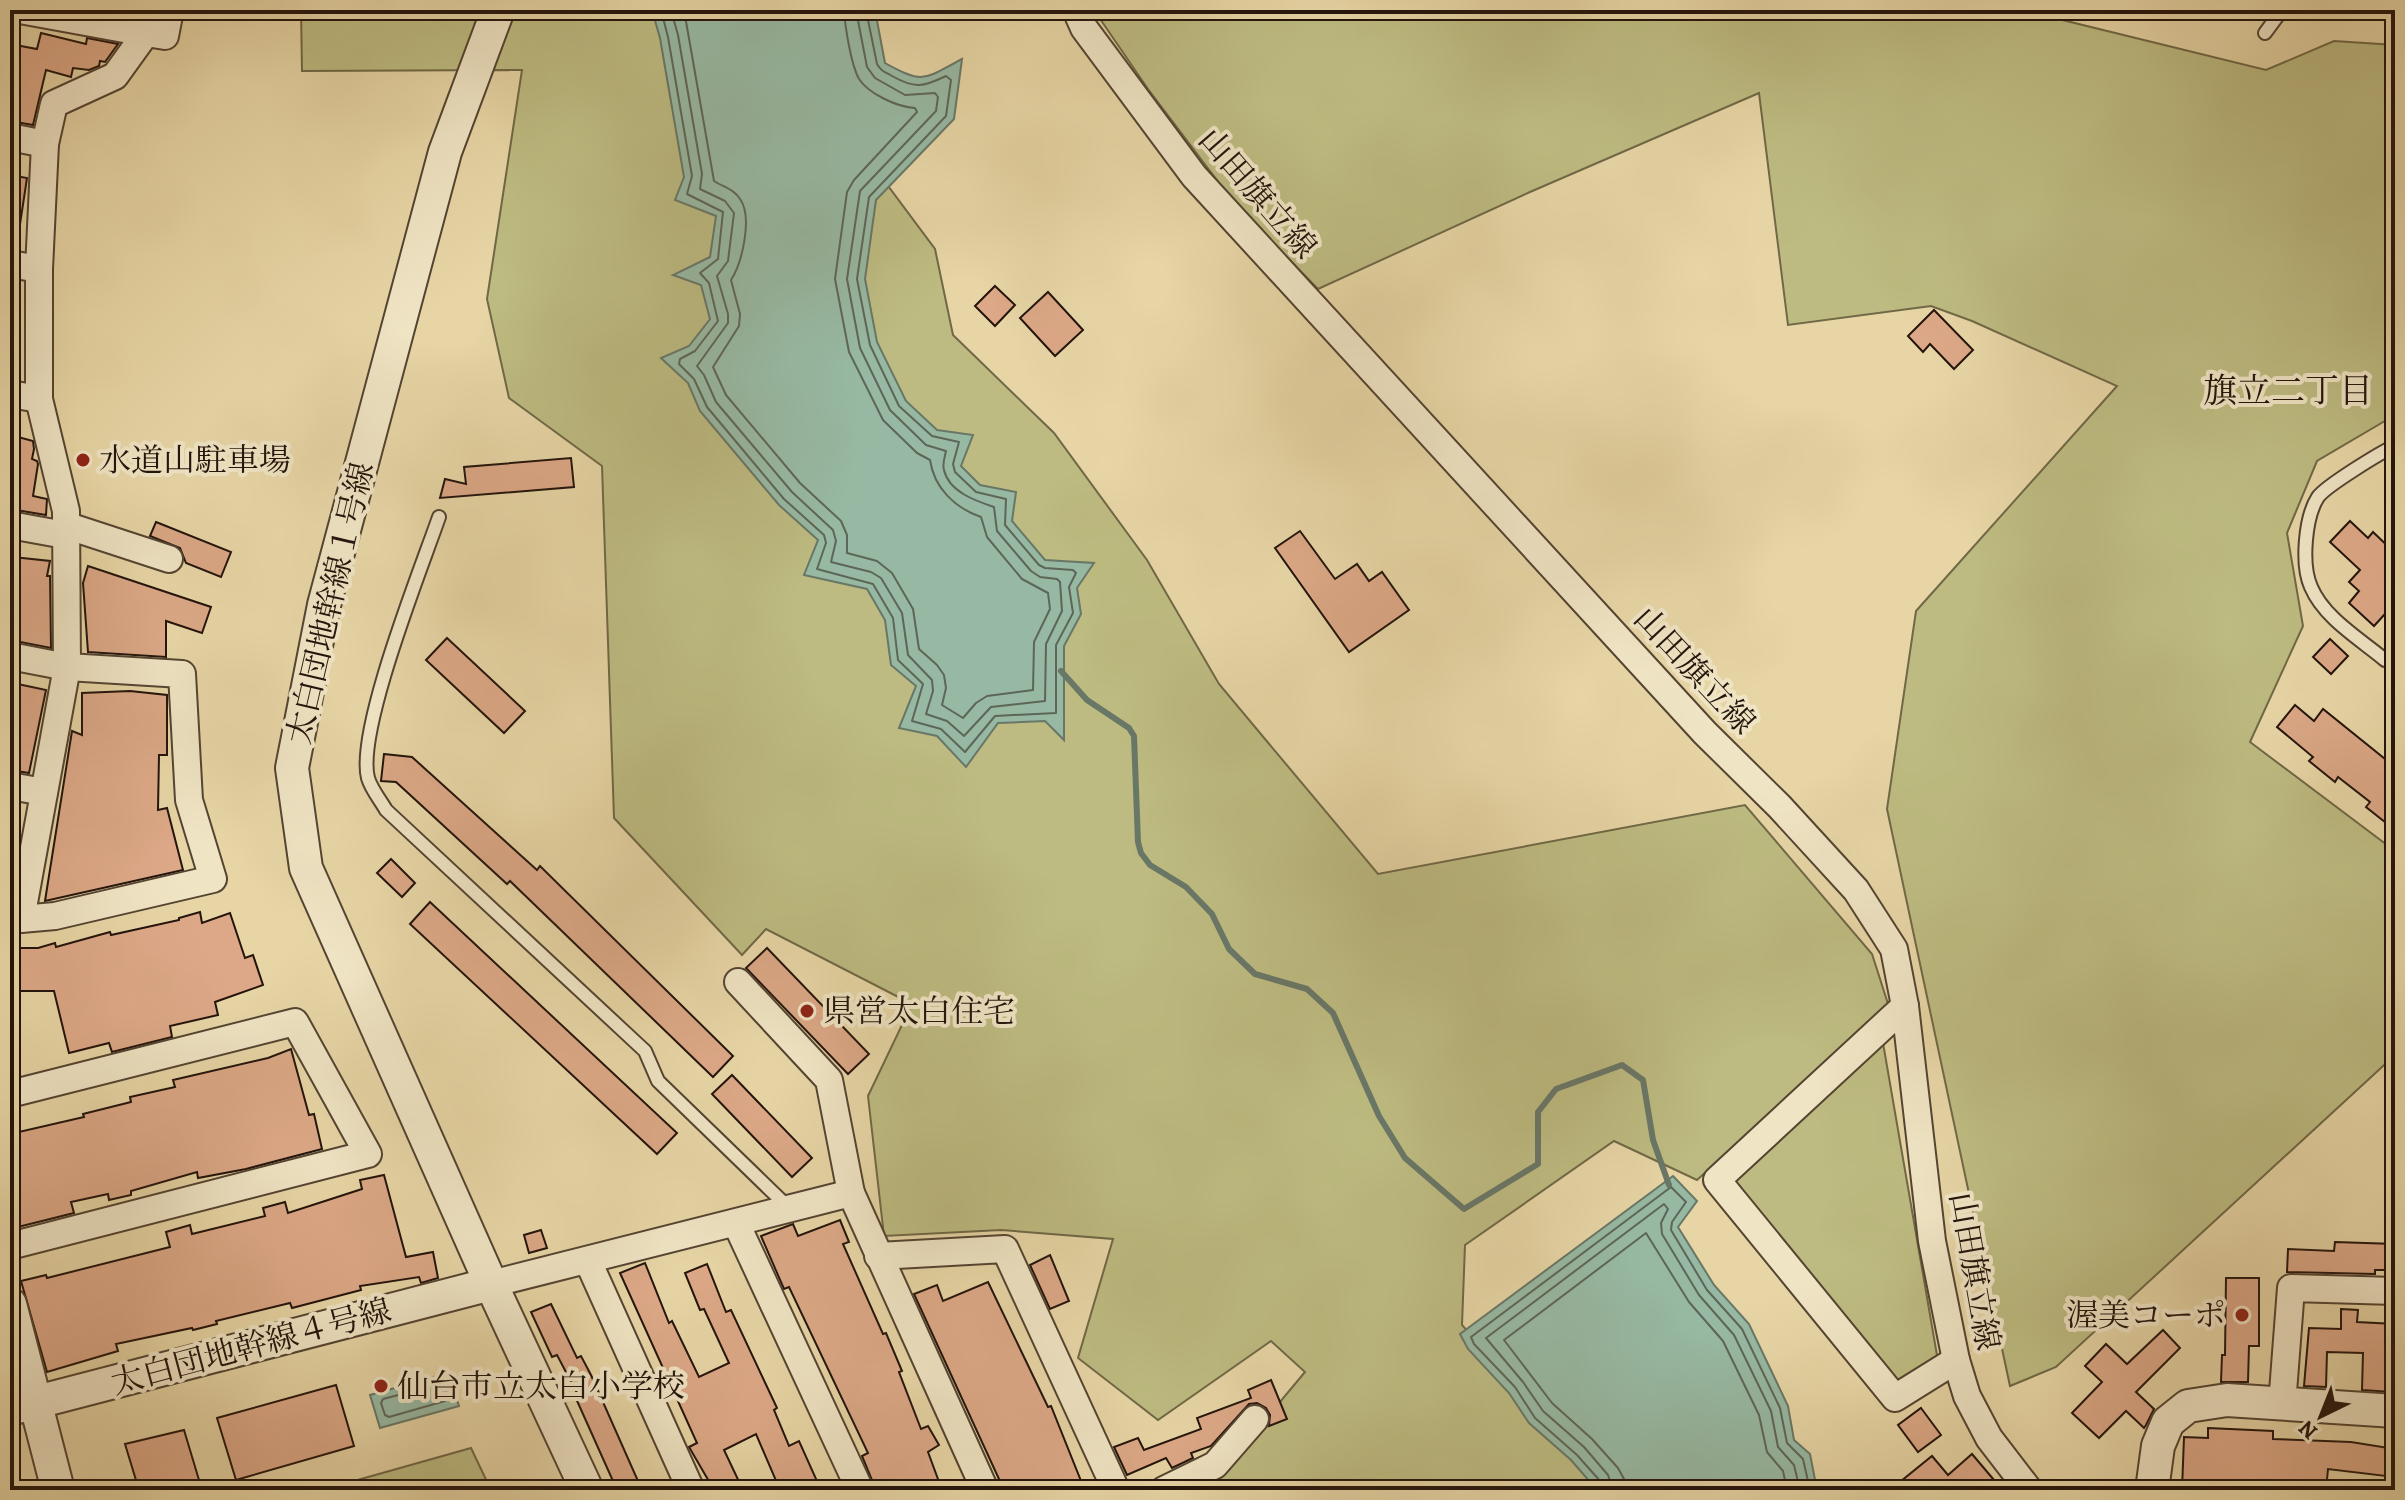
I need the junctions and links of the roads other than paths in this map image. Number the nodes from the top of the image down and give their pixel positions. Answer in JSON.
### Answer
{"nodes":[{"id":1,"x":20,"y":10,"type":"edge"},
{"id":2,"x":170,"y":10,"type":"edge"},
{"id":3,"x":498,"y":10,"type":"edge"},
{"id":4,"x":1076,"y":10,"type":"edge"},
{"id":5,"x":2282,"y":10,"type":"edge"},
{"id":6,"x":146,"y":33,"type":"junction"},
{"id":7,"x":2265,"y":33,"type":"dead end"},
{"id":8,"x":10,"y":137,"type":"edge"},
{"id":9,"x":45,"y":144,"type":"junction"},
{"id":10,"x":10,"y":264,"type":"edge"},
{"id":11,"x":39,"y":269,"type":"junction"},
{"id":12,"x":10,"y":394,"type":"edge"},
{"id":13,"x":39,"y":399,"type":"junction"},
{"id":14,"x":2395,"y":446,"type":"edge"},
{"id":15,"x":439,"y":517,"type":"dead end"},
{"id":16,"x":10,"y":525,"type":"edge"},
{"id":17,"x":65,"y":530,"type":"junction"},
{"id":18,"x":169,"y":559,"type":"dead end"},
{"id":19,"x":10,"y":656,"type":"edge"},
{"id":20,"x":2385,"y":660,"type":"dead end"},
{"id":21,"x":67,"y":667,"type":"junction"},
{"id":22,"x":10,"y":786,"type":"edge"},
{"id":23,"x":44,"y":792,"type":"junction"},
{"id":24,"x":16,"y":918,"type":"edge"},
{"id":25,"x":738,"y":982,"type":"dead end"},
{"id":26,"x":1905,"y":1006,"type":"junction"},
{"id":27,"x":10,"y":1094,"type":"edge"},
{"id":28,"x":851,"y":1193,"type":"junction"},
{"id":29,"x":790,"y":1210,"type":"junction"},
{"id":30,"x":736,"y":1223,"type":"junction"},
{"id":31,"x":10,"y":1246,"type":"edge"},
{"id":32,"x":878,"y":1256,"type":"junction"},
{"id":33,"x":588,"y":1261,"type":"junction"},
{"id":34,"x":491,"y":1284,"type":"junction"},
{"id":35,"x":2395,"y":1291,"type":"edge"},
{"id":36,"x":10,"y":1304,"type":"edge"},
{"id":37,"x":1956,"y":1360,"type":"junction"},
{"id":38,"x":2282,"y":1405,"type":"junction"},
{"id":39,"x":23,"y":1406,"type":"edge"},
{"id":40,"x":2395,"y":1411,"type":"edge"},
{"id":41,"x":1255,"y":1419,"type":"dead end"},
{"id":42,"x":58,"y":1490,"type":"edge"},
{"id":43,"x":587,"y":1490,"type":"edge"},
{"id":44,"x":691,"y":1490,"type":"edge"},
{"id":45,"x":860,"y":1490,"type":"edge"},
{"id":46,"x":985,"y":1490,"type":"edge"},
{"id":47,"x":1116,"y":1490,"type":"edge"},
{"id":48,"x":1164,"y":1490,"type":"edge"},
{"id":49,"x":2029,"y":1490,"type":"edge"},
{"id":50,"x":2152,"y":1490,"type":"edge"}],
"edges":[{"from":1,"to":6,"type":"street"},
{"from":2,"to":6,"type":"street"},
{"from":3,"to":34,"type":"street","name":"太白団地幹線１号線"},
{"from":4,"to":26,"type":"street","name":"山田旗立線"},
{"from":5,"to":7,"type":"lane"},
{"from":6,"to":9,"type":"street"},
{"from":8,"to":9,"type":"street"},
{"from":9,"to":11,"type":"street"},
{"from":10,"to":11,"type":"street"},
{"from":11,"to":13,"type":"street"},
{"from":12,"to":13,"type":"street"},
{"from":13,"to":17,"type":"street"},
{"from":14,"to":20,"type":"lane"},
{"from":15,"to":29,"type":"lane"},
{"from":16,"to":17,"type":"street"},
{"from":17,"to":18,"type":"street"},
{"from":17,"to":21,"type":"street"},
{"from":19,"to":21,"type":"street"},
{"from":21,"to":23,"type":"street"},
{"from":21,"to":24,"type":"street"},
{"from":22,"to":23,"type":"street"},
{"from":23,"to":24,"type":"street"},
{"from":25,"to":28,"type":"street"},
{"from":26,"to":37,"type":"street","name":"山田旗立線"},
{"from":26,"to":37,"type":"street"},
{"from":27,"to":31,"type":"street"},
{"from":28,"to":29,"type":"street"},
{"from":28,"to":32,"type":"street"},
{"from":29,"to":30,"type":"street"},
{"from":30,"to":33,"type":"street"},
{"from":30,"to":45,"type":"street"},
{"from":32,"to":46,"type":"street"},
{"from":32,"to":47,"type":"street"},
{"from":33,"to":34,"type":"street"},
{"from":33,"to":44,"type":"street"},
{"from":34,"to":39,"type":"street","name":"太白団地幹線４号線"},
{"from":34,"to":43,"type":"street","name":"太白団地幹線１号線"},
{"from":35,"to":38,"type":"street"},
{"from":36,"to":39,"type":"street"},
{"from":37,"to":49,"type":"street","name":"山田旗立線"},
{"from":38,"to":40,"type":"street"},
{"from":38,"to":50,"type":"street"},
{"from":39,"to":42,"type":"street"},
{"from":41,"to":48,"type":"street"}]}
